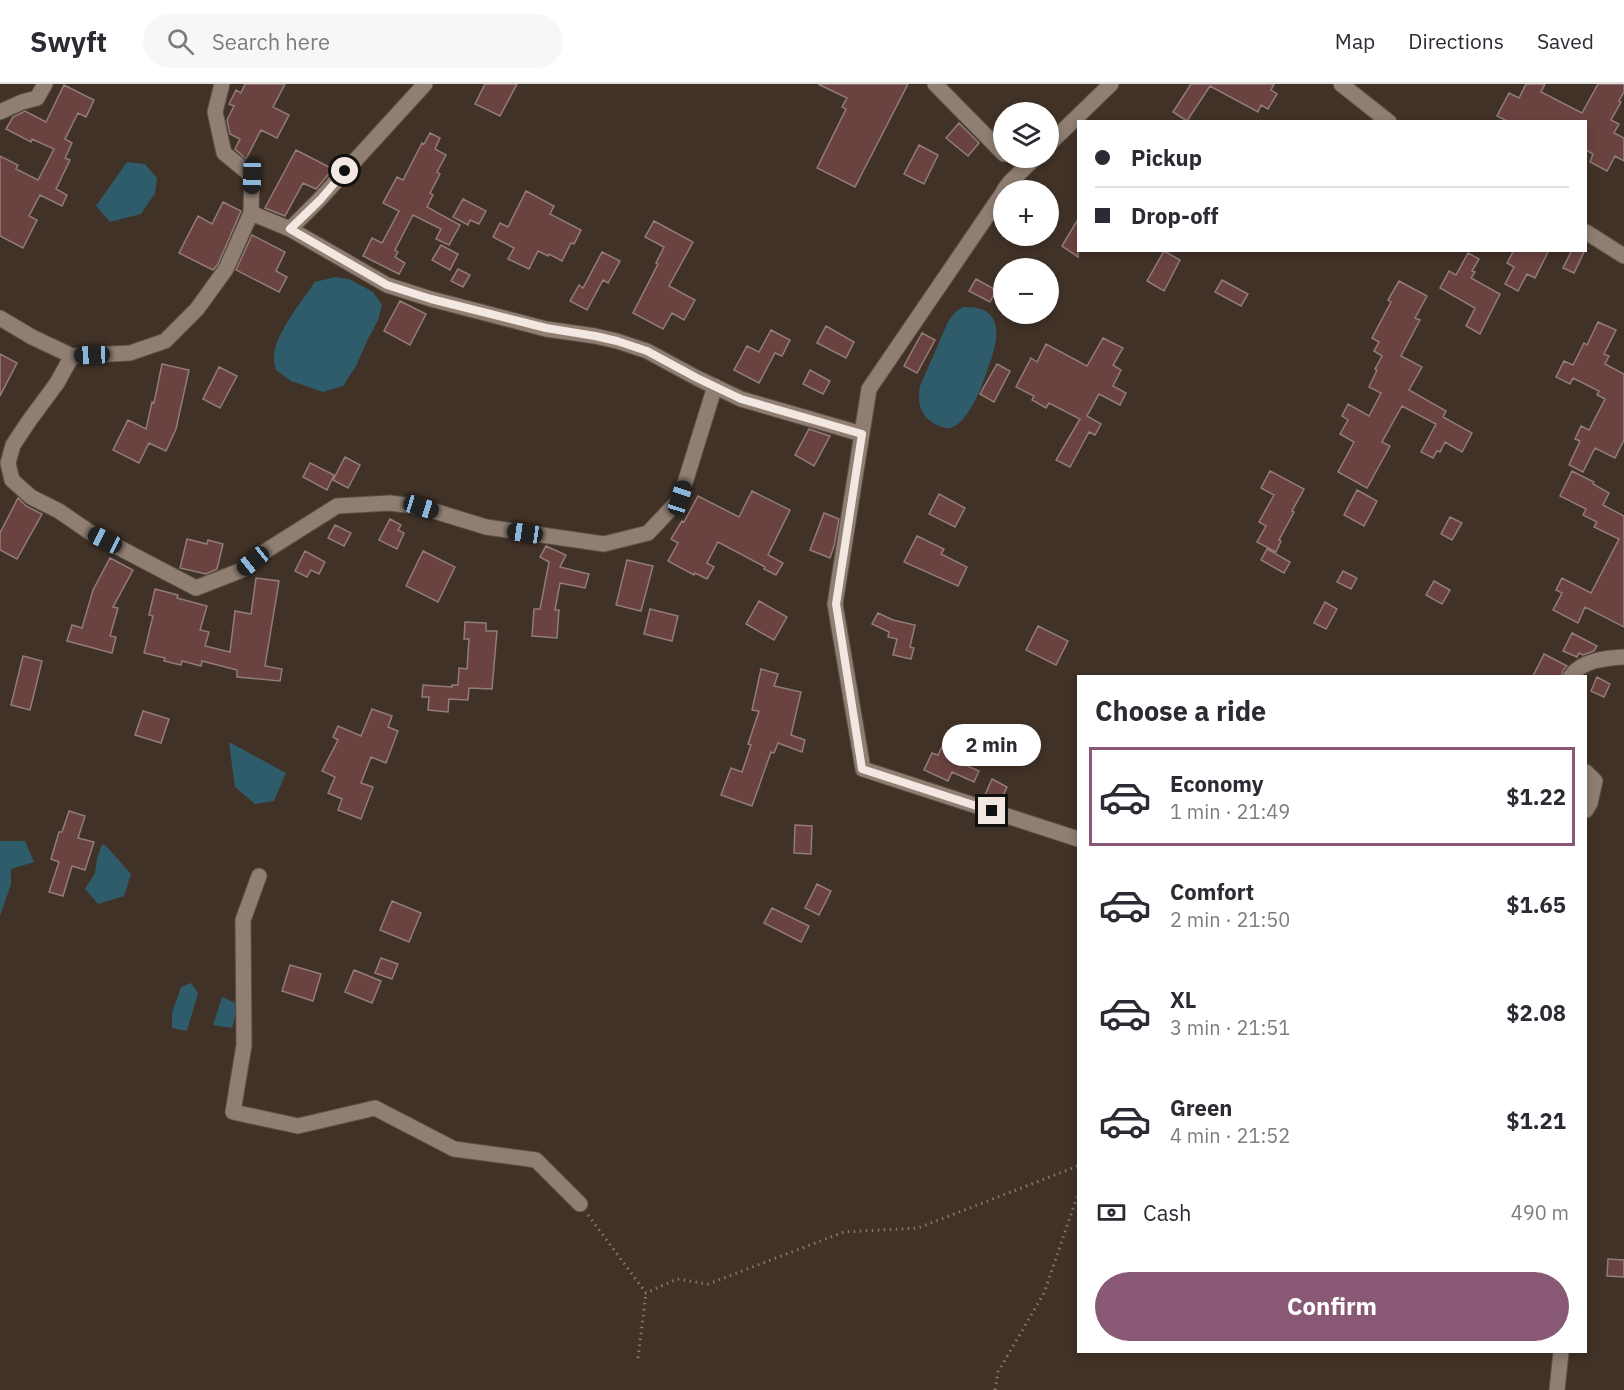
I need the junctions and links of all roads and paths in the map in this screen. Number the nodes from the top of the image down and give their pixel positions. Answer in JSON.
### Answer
{"nodes":[{"id":1,"x":45,"y":84,"type":"edge"},
{"id":2,"x":222,"y":84,"type":"edge"},
{"id":3,"x":425,"y":84,"type":"edge"},
{"id":4,"x":935,"y":84,"type":"edge"},
{"id":5,"x":1111,"y":84,"type":"edge"},
{"id":6,"x":1341,"y":84,"type":"edge"},
{"id":7,"x":0,"y":112,"type":"edge"},
{"id":8,"x":1386,"y":120,"type":"edge"},
{"id":9,"x":1059,"y":134,"type":"edge"},
{"id":10,"x":993,"y":143,"type":"edge"},
{"id":11,"x":1018,"y":168,"type":"edge"},
{"id":12,"x":1024,"y":168,"type":"edge"},
{"id":13,"x":1021,"y":171,"type":"junction"},
{"id":14,"x":1012,"y":180,"type":"edge"},
{"id":15,"x":993,"y":207,"type":"edge"},
{"id":16,"x":251,"y":213,"type":"junction"},
{"id":17,"x":290,"y":229,"type":"junction"},
{"id":18,"x":1587,"y":233,"type":"edge"},
{"id":19,"x":1624,"y":256,"type":"edge"},
{"id":20,"x":0,"y":318,"type":"edge"},
{"id":21,"x":72,"y":356,"type":"junction"},
{"id":22,"x":715,"y":386,"type":"junction"},
{"id":23,"x":862,"y":434,"type":"junction"},
{"id":24,"x":1624,"y":657,"type":"edge"},
{"id":25,"x":1572,"y":675,"type":"edge"},
{"id":26,"x":1587,"y":773,"type":"edge"},
{"id":27,"x":1587,"y":808,"type":"edge"},
{"id":28,"x":1077,"y":839,"type":"edge"},
{"id":29,"x":259,"y":876,"type":"dead end"},
{"id":30,"x":1077,"y":1166,"type":"edge"},
{"id":31,"x":1077,"y":1197,"type":"edge"},
{"id":32,"x":580,"y":1204,"type":"joint"},
{"id":33,"x":646,"y":1293,"type":"junction"},
{"id":34,"x":1561,"y":1353,"type":"edge"},
{"id":35,"x":638,"y":1358,"type":"dead end"},
{"id":36,"x":994,"y":1390,"type":"edge"},
{"id":37,"x":1557,"y":1390,"type":"edge"}],
"edges":[{"from":1,"to":7,"type":"street"},
{"from":2,"to":16,"type":"street"},
{"from":3,"to":17,"type":"street"},
{"from":4,"to":10,"type":"street"},
{"from":5,"to":9,"type":"street"},
{"from":6,"to":8,"type":"street"},
{"from":11,"to":13,"type":"street"},
{"from":12,"to":13,"type":"street"},
{"from":13,"to":14,"type":"street"},
{"from":15,"to":23,"type":"street"},
{"from":16,"to":17,"type":"street"},
{"from":16,"to":21,"type":"street"},
{"from":17,"to":22,"type":"street"},
{"from":18,"to":19,"type":"street"},
{"from":20,"to":21,"type":"street"},
{"from":21,"to":22,"type":"street"},
{"from":22,"to":23,"type":"street"},
{"from":23,"to":28,"type":"street"},
{"from":24,"to":25,"type":"street"},
{"from":26,"to":27,"type":"street"},
{"from":29,"to":32,"type":"street"},
{"from":30,"to":33,"type":"path"},
{"from":31,"to":36,"type":"path"},
{"from":32,"to":33,"type":"path"},
{"from":33,"to":35,"type":"path"},
{"from":34,"to":37,"type":"street"}]}
